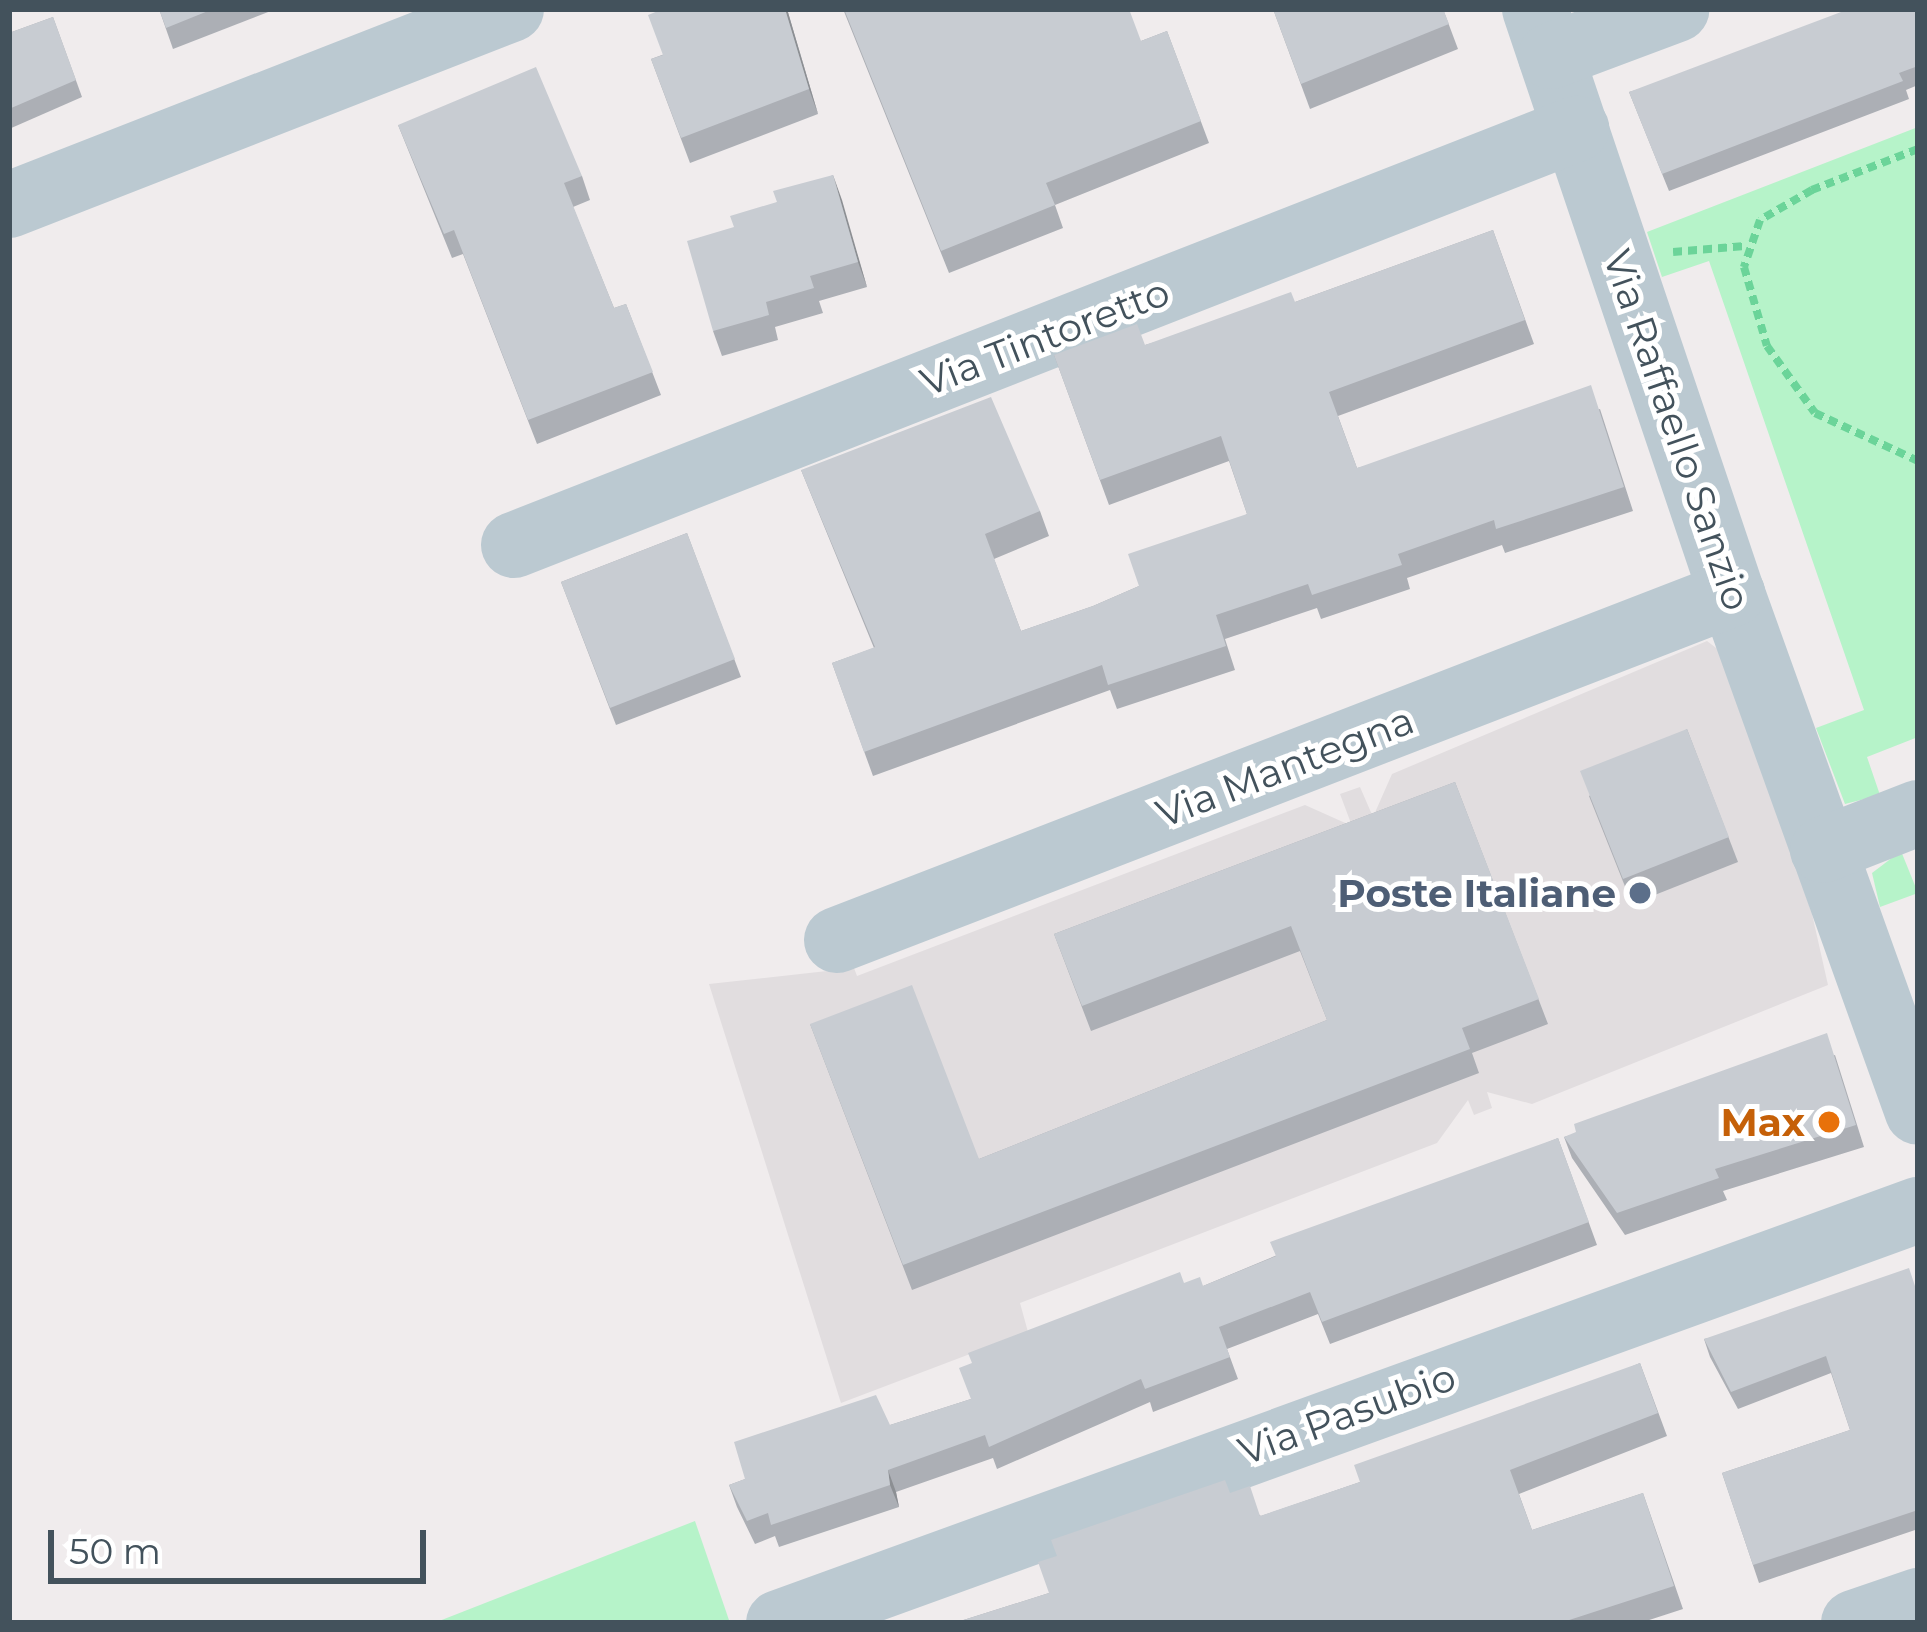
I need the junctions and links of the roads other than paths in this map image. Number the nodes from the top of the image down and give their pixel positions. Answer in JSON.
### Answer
{"nodes":[{"id":1,"x":511,"y":9,"type":"edge"},
{"id":2,"x":1677,"y":9,"type":"edge"},
{"id":3,"x":1543,"y":32,"type":"edge"},
{"id":4,"x":1576,"y":129,"type":"junction"},
{"id":5,"x":9,"y":205,"type":"edge"},
{"id":6,"x":514,"y":545,"type":"dead end"},
{"id":7,"x":1732,"y":594,"type":"junction"},
{"id":8,"x":1918,"y":813,"type":"edge"},
{"id":9,"x":1823,"y":850,"type":"junction"},
{"id":10,"x":837,"y":940,"type":"dead end"},
{"id":11,"x":1918,"y":1112,"type":"edge"},
{"id":12,"x":1918,"y":1210,"type":"edge"},
{"id":13,"x":1918,"y":1601,"type":"edge"},
{"id":14,"x":779,"y":1623,"type":"edge"},
{"id":15,"x":1854,"y":1623,"type":"edge"}],
"edges":[{"from":1,"to":5,"type":"street"},
{"from":2,"to":3,"type":"street"},
{"from":3,"to":4,"type":"street","name":"Via Raffaello Sanzio"},
{"from":4,"to":6,"type":"street","name":"Via Tintoretto"},
{"from":4,"to":7,"type":"street","name":"Via Raffaello Sanzio"},
{"from":7,"to":9,"type":"street","name":"Via Raffaello Sanzio"},
{"from":7,"to":10,"type":"street","name":"Via Mantegna"},
{"from":8,"to":9,"type":"street"},
{"from":9,"to":11,"type":"street","name":"Via Raffaello Sanzio"},
{"from":12,"to":14,"type":"street","name":"Via Pasubio"},
{"from":13,"to":15,"type":"street"}]}
